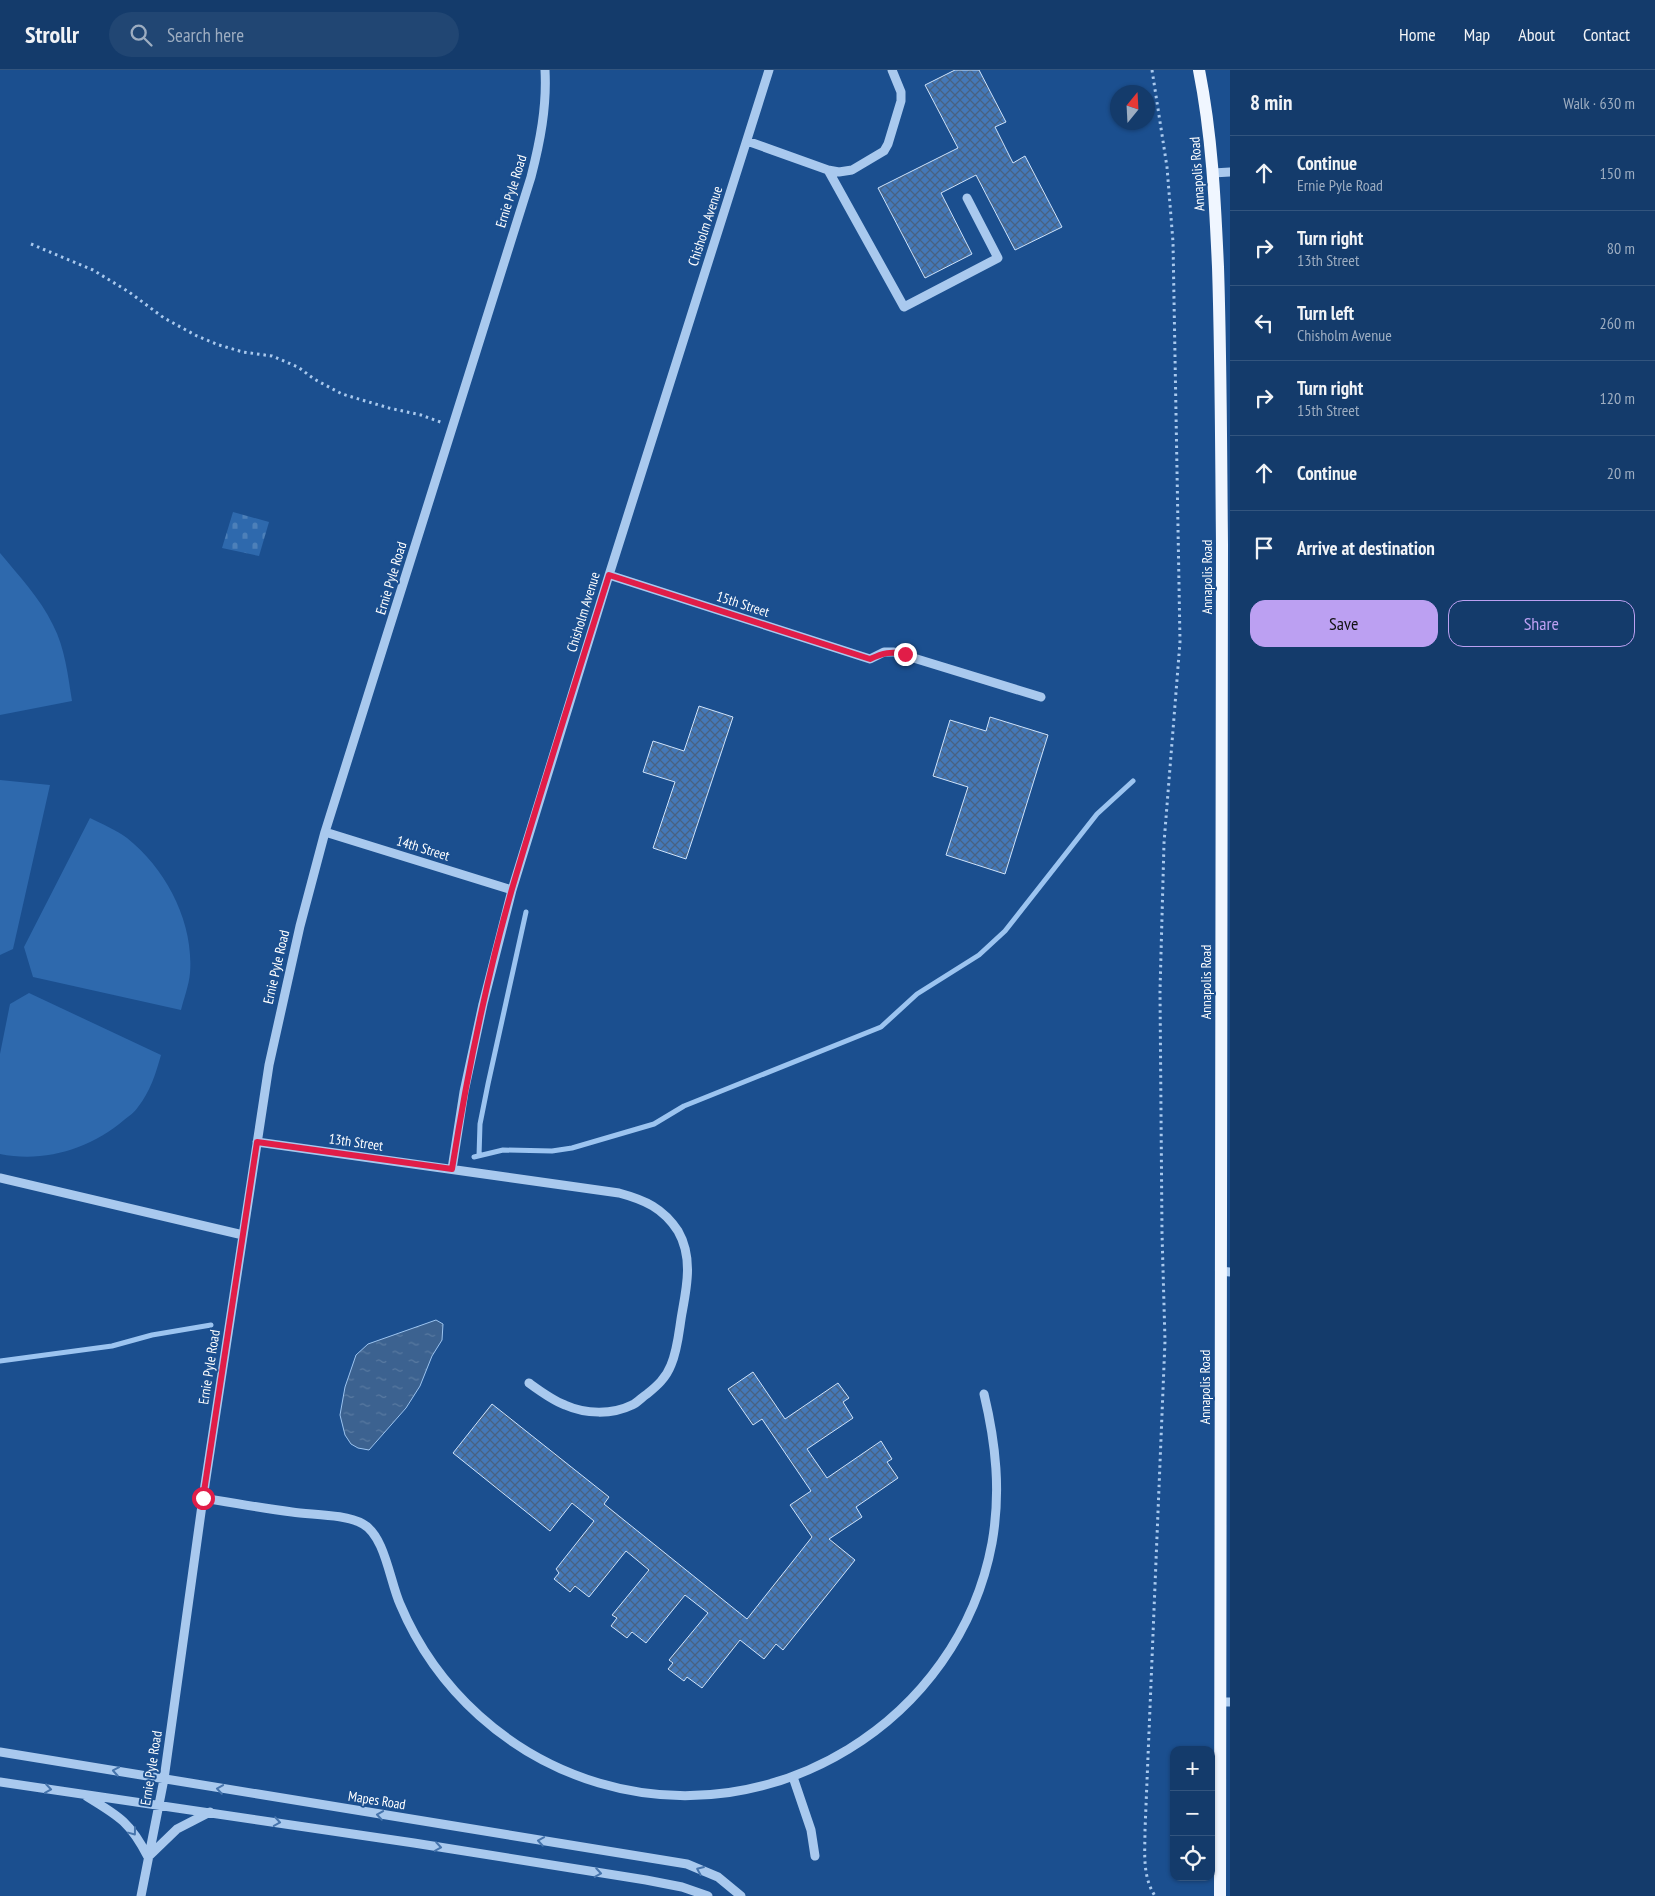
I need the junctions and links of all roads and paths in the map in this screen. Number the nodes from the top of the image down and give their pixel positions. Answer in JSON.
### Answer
{"nodes":[{"id":1,"x":545,"y":70,"type":"edge"},
{"id":2,"x":769,"y":70,"type":"edge"},
{"id":3,"x":892,"y":70,"type":"edge"},
{"id":4,"x":1152,"y":70,"type":"edge"},
{"id":5,"x":1199,"y":70,"type":"edge"},
{"id":6,"x":747,"y":141,"type":"junction"},
{"id":7,"x":828,"y":170,"type":"junction"},
{"id":8,"x":1230,"y":172,"type":"edge"},
{"id":9,"x":1213,"y":174,"type":"junction"},
{"id":10,"x":967,"y":198,"type":"dead end"},
{"id":11,"x":31,"y":244,"type":"dead end"},
{"id":12,"x":453,"y":427,"type":"junction"},
{"id":13,"x":1226,"y":544,"type":"edge"},
{"id":14,"x":609,"y":575,"type":"junction"},
{"id":15,"x":1226,"y":670,"type":"edge"},
{"id":16,"x":1041,"y":697,"type":"dead end"},
{"id":17,"x":325,"y":832,"type":"junction"},
{"id":18,"x":512,"y":890,"type":"junction"},
{"id":19,"x":1226,"y":902,"type":"edge"},
{"id":20,"x":1226,"y":959,"type":"edge"},
{"id":21,"x":1225,"y":1015,"type":"edge"},
{"id":22,"x":1225,"y":1127,"type":"edge"},
{"id":23,"x":257,"y":1142,"type":"junction"},
{"id":24,"x":452,"y":1169,"type":"junction"},
{"id":25,"x":0,"y":1178,"type":"edge"},
{"id":26,"x":1225,"y":1219,"type":"edge"},
{"id":27,"x":243,"y":1235,"type":"junction"},
{"id":28,"x":1225,"y":1272,"type":"edge"},
{"id":29,"x":1225,"y":1362,"type":"edge"},
{"id":30,"x":529,"y":1383,"type":"dead end"},
{"id":31,"x":984,"y":1394,"type":"dead end"},
{"id":32,"x":1225,"y":1490,"type":"edge"},
{"id":33,"x":203,"y":1498,"type":"junction"},
{"id":34,"x":1225,"y":1554,"type":"edge"},
{"id":35,"x":1225,"y":1633,"type":"edge"},
{"id":36,"x":1225,"y":1702,"type":"edge"},
{"id":37,"x":1225,"y":1741,"type":"edge"},
{"id":38,"x":0,"y":1752,"type":"edge"},
{"id":39,"x":793,"y":1777,"type":"junction"},
{"id":40,"x":164,"y":1779,"type":"junction"},
{"id":41,"x":0,"y":1782,"type":"edge"},
{"id":42,"x":1225,"y":1791,"type":"edge"},
{"id":43,"x":81,"y":1793,"type":"junction"},
{"id":44,"x":160,"y":1804,"type":"junction"},
{"id":45,"x":210,"y":1812,"type":"junction"},
{"id":46,"x":815,"y":1856,"type":"dead end"},
{"id":47,"x":148,"y":1857,"type":"junction"},
{"id":48,"x":141,"y":1896,"type":"edge"},
{"id":49,"x":708,"y":1896,"type":"edge"},
{"id":50,"x":741,"y":1896,"type":"edge"},
{"id":51,"x":1155,"y":1896,"type":"edge"},
{"id":52,"x":1220,"y":1896,"type":"edge"}],
"edges":[{"from":1,"to":12,"type":"street","name":"Ernie Pyle Road"},
{"from":2,"to":6,"type":"street","name":"Chisholm Avenue"},
{"from":3,"to":7,"type":"street"},
{"from":4,"to":51,"type":"path"},
{"from":5,"to":9,"type":"main road","name":"Annapolis Road"},
{"from":6,"to":7,"type":"street"},
{"from":6,"to":14,"type":"street","name":"Chisholm Avenue"},
{"from":7,"to":10,"type":"street"},
{"from":8,"to":9,"type":"street"},
{"from":9,"to":13,"type":"main road","name":"Annapolis Road"},
{"from":11,"to":12,"type":"path"},
{"from":12,"to":17,"type":"street","name":"Ernie Pyle Road"},
{"from":13,"to":15,"type":"main road","name":"Annapolis Road"},
{"from":14,"to":16,"type":"street","name":"15th Street"},
{"from":14,"to":18,"type":"street","name":"Chisholm Avenue"},
{"from":15,"to":19,"type":"main road","name":"Annapolis Road"},
{"from":17,"to":18,"type":"street","name":"14th Street"},
{"from":17,"to":23,"type":"street","name":"Ernie Pyle Road"},
{"from":18,"to":24,"type":"street","name":"Chisholm Avenue"},
{"from":19,"to":20,"type":"main road","name":"Annapolis Road"},
{"from":20,"to":21,"type":"main road","name":"Annapolis Road"},
{"from":21,"to":22,"type":"main road","name":"Annapolis Road"},
{"from":22,"to":26,"type":"main road","name":"Annapolis Road"},
{"from":23,"to":24,"type":"street","name":"13th Street"},
{"from":23,"to":27,"type":"street","name":"Ernie Pyle Road"},
{"from":24,"to":30,"type":"street","name":"13th Street"},
{"from":25,"to":27,"type":"street"},
{"from":26,"to":28,"type":"main road","name":"Annapolis Road"},
{"from":27,"to":33,"type":"street","name":"Ernie Pyle Road"},
{"from":28,"to":29,"type":"main road","name":"Annapolis Road"},
{"from":29,"to":32,"type":"main road","name":"Annapolis Road"},
{"from":31,"to":39,"type":"street"},
{"from":32,"to":34,"type":"main road","name":"Annapolis Road"},
{"from":33,"to":39,"type":"street"},
{"from":33,"to":40,"type":"street","name":"Ernie Pyle Road"},
{"from":34,"to":35,"type":"main road","name":"Annapolis Road"},
{"from":35,"to":36,"type":"main road","name":"Annapolis Road"},
{"from":36,"to":37,"type":"main road","name":"Annapolis Road"},
{"from":37,"to":42,"type":"main road","name":"Annapolis Road"},
{"from":40,"to":38,"type":"street","name":"Mapes Road","one_way":true},
{"from":39,"to":46,"type":"street"},
{"from":40,"to":44,"type":"street","name":"Ernie Pyle Road"},
{"from":50,"to":40,"type":"street","name":"Mapes Road","one_way":true},
{"from":41,"to":43,"type":"street","one_way":true},
{"from":42,"to":52,"type":"main road","name":"Annapolis Road"},
{"from":43,"to":44,"type":"street"},
{"from":43,"to":47,"type":"street","one_way":true},
{"from":44,"to":45,"type":"street"},
{"from":44,"to":47,"type":"street","name":"Ernie Pyle Road"},
{"from":45,"to":47,"type":"street"},
{"from":45,"to":49,"type":"street","one_way":true},
{"from":47,"to":48,"type":"street","name":"Ernie Pyle Road"}]}
